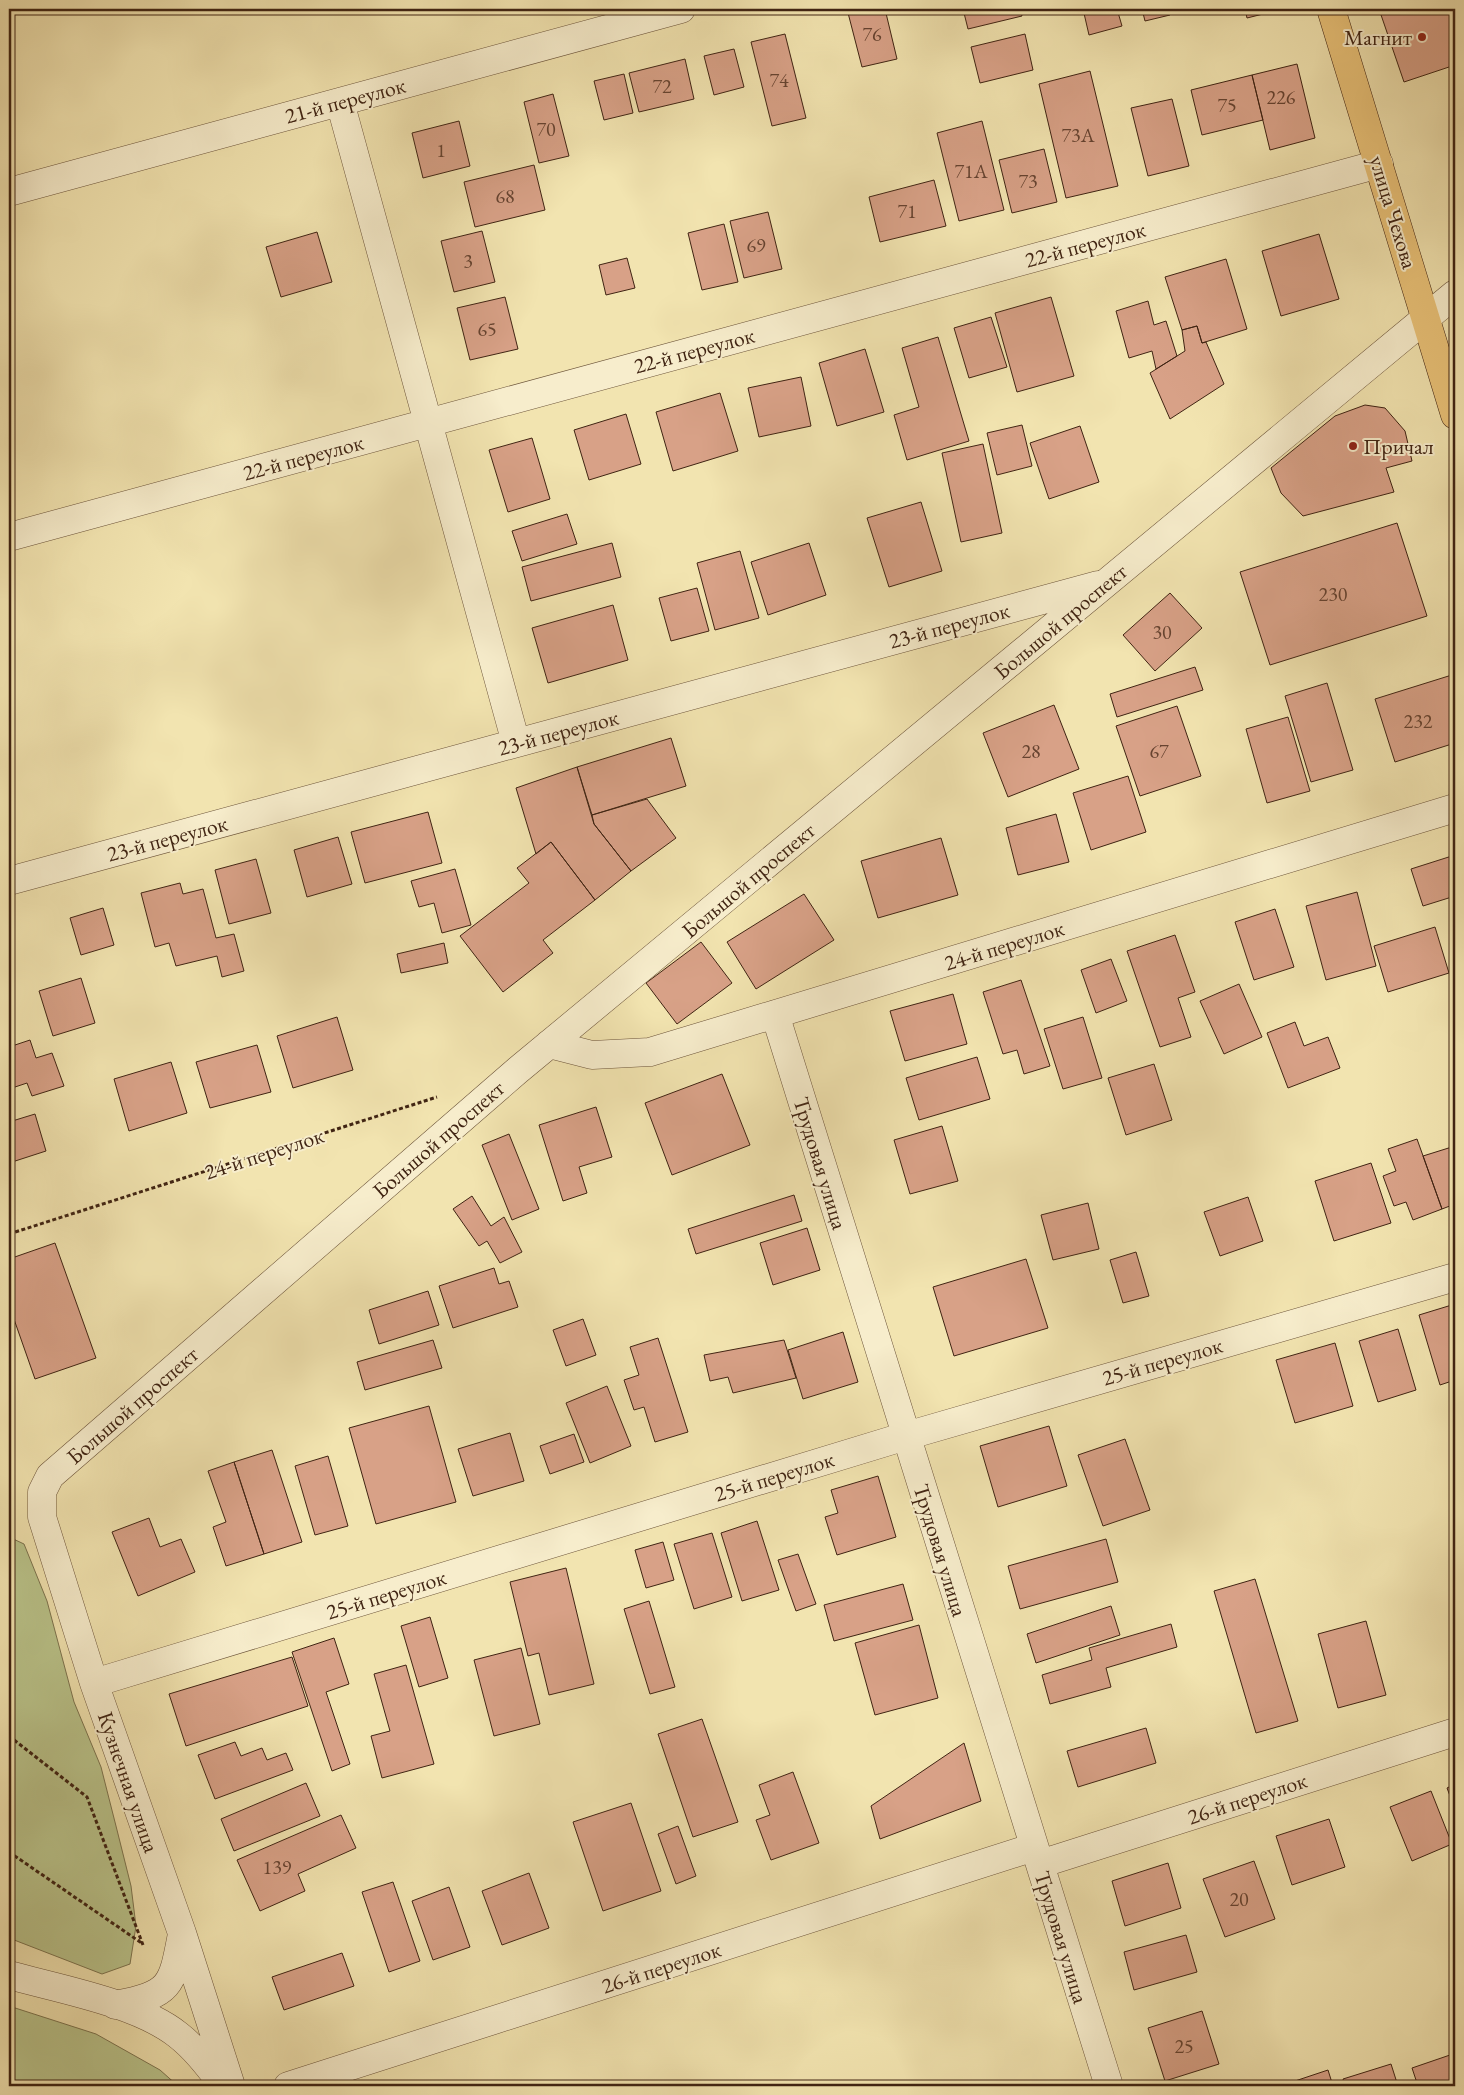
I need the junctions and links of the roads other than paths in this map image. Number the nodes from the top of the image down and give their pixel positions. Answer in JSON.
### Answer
{"nodes":[{"id":1,"x":682,"y":9,"type":"edge"},
{"id":2,"x":1331,"y":9,"type":"edge"},
{"id":3,"x":340,"y":102,"type":"junction"},
{"id":4,"x":1379,"y":164,"type":"junction"},
{"id":5,"x":9,"y":192,"type":"edge"},
{"id":6,"x":1455,"y":294,"type":"edge"},
{"id":7,"x":1427,"y":319,"type":"junction"},
{"id":8,"x":1455,"y":415,"type":"edge"},
{"id":9,"x":428,"y":423,"type":"junction"},
{"id":10,"x":9,"y":537,"type":"edge"},
{"id":11,"x":1107,"y":582,"type":"junction"},
{"id":12,"x":516,"y":743,"type":"junction"},
{"id":13,"x":1455,"y":808,"type":"edge"},
{"id":14,"x":9,"y":881,"type":"edge"},
{"id":15,"x":775,"y":1014,"type":"junction"},
{"id":16,"x":549,"y":1044,"type":"junction"},
{"id":17,"x":1455,"y":1277,"type":"edge"},
{"id":18,"x":906,"y":1436,"type":"junction"},
{"id":19,"x":50,"y":1476,"type":"joint"},
{"id":20,"x":94,"y":1683,"type":"junction"},
{"id":21,"x":1455,"y":1732,"type":"edge"},
{"id":22,"x":1037,"y":1856,"type":"junction"},
{"id":23,"x":182,"y":1933,"type":"junction"},
{"id":24,"x":9,"y":1975,"type":"edge"},
{"id":25,"x":115,"y":2005,"type":"junction"},
{"id":26,"x":224,"y":2086,"type":"edge"},
{"id":27,"x":231,"y":2086,"type":"edge"},
{"id":28,"x":288,"y":2086,"type":"edge"},
{"id":29,"x":1109,"y":2086,"type":"edge"}],
"edges":[{"from":1,"to":3,"type":"street","name":"21-й переулок"},
{"from":2,"to":4,"type":"main road","name":"улица Чехова"},
{"from":3,"to":5,"type":"street","name":"21-й переулок"},
{"from":3,"to":9,"type":"street"},
{"from":4,"to":7,"type":"main road","name":"улица Чехова"},
{"from":4,"to":9,"type":"street","name":"22-й переулок"},
{"from":6,"to":7,"type":"street","name":"Большой проспект"},
{"from":7,"to":8,"type":"main road","name":"улица Чехова"},
{"from":7,"to":11,"type":"street","name":"Большой проспект"},
{"from":9,"to":10,"type":"street","name":"22-й переулок"},
{"from":9,"to":12,"type":"street"},
{"from":11,"to":12,"type":"street","name":"23-й переулок"},
{"from":11,"to":16,"type":"street","name":"Большой проспект"},
{"from":12,"to":14,"type":"street","name":"23-й переулок"},
{"from":13,"to":15,"type":"street","name":"24-й переулок"},
{"from":15,"to":16,"type":"street","name":"24-й переулок"},
{"from":15,"to":18,"type":"street","name":"Трудовая улица"},
{"from":16,"to":19,"type":"street","name":"Большой проспект"},
{"from":17,"to":18,"type":"street","name":"25-й переулок"},
{"from":18,"to":20,"type":"street","name":"25-й переулок"},
{"from":18,"to":22,"type":"street","name":"Трудовая улица"},
{"from":19,"to":20,"type":"street","name":"Кузнечная улица"},
{"from":20,"to":23,"type":"street","name":"Кузнечная улица"},
{"from":21,"to":22,"type":"street","name":"26-й переулок"},
{"from":22,"to":28,"type":"street","name":"26-й переулок"},
{"from":22,"to":29,"type":"street","name":"Трудовая улица"},
{"from":23,"to":25,"type":"street"},
{"from":23,"to":27,"type":"street","name":"Кузнечная улица"},
{"from":24,"to":25,"type":"street"},
{"from":25,"to":26,"type":"street"}]}
